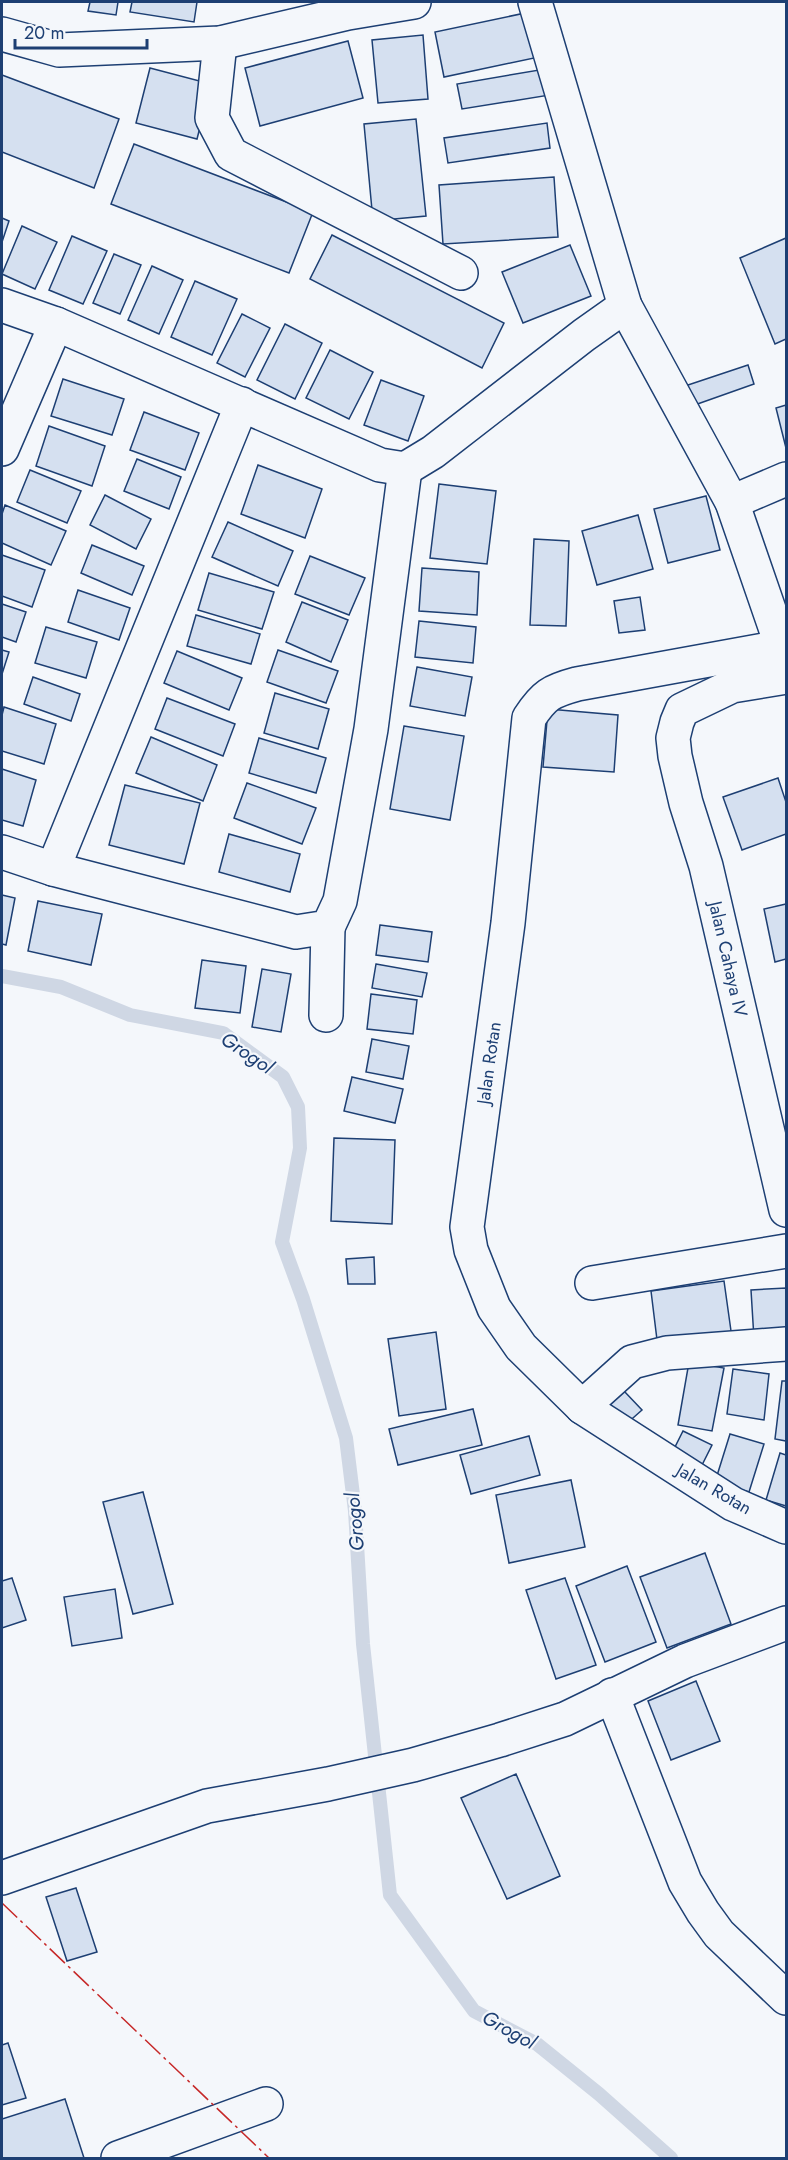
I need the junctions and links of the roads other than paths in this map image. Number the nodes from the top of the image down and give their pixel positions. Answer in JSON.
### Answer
{"nodes":[{"id":1,"x":414,"y":2,"type":"edge"},
{"id":2,"x":535,"y":2,"type":"edge"},
{"id":3,"x":2,"y":34,"type":"edge"},
{"id":4,"x":220,"y":43,"type":"junction"},
{"id":5,"x":461,"y":273,"type":"dead end"},
{"id":6,"x":2,"y":305,"type":"edge"},
{"id":7,"x":625,"y":306,"type":"junction"},
{"id":8,"x":56,"y":324,"type":"junction"},
{"id":9,"x":242,"y":404,"type":"junction"},
{"id":10,"x":2,"y":449,"type":"edge"},
{"id":11,"x":405,"y":469,"type":"junction"},
{"id":12,"x":786,"y":479,"type":"edge"},
{"id":13,"x":732,"y":502,"type":"junction"},
{"id":14,"x":785,"y":657,"type":"edge"},
{"id":15,"x":2,"y":852,"type":"edge"},
{"id":16,"x":53,"y":869,"type":"junction"},
{"id":17,"x":328,"y":927,"type":"junction"},
{"id":18,"x":326,"y":1015,"type":"dead end"},
{"id":19,"x":786,"y":1210,"type":"edge"},
{"id":20,"x":786,"y":1251,"type":"edge"},
{"id":21,"x":592,"y":1283,"type":"dead end"},
{"id":22,"x":786,"y":1344,"type":"edge"},
{"id":23,"x":582,"y":1407,"type":"junction"},
{"id":24,"x":786,"y":1527,"type":"edge"},
{"id":25,"x":786,"y":1623,"type":"edge"},
{"id":26,"x":612,"y":1695,"type":"junction"},
{"id":27,"x":2,"y":1878,"type":"edge"},
{"id":28,"x":786,"y":1998,"type":"edge"},
{"id":29,"x":267,"y":2104,"type":"dead end"},
{"id":30,"x":118,"y":2158,"type":"edge"}],
"edges":[{"from":1,"to":4,"type":"street"},
{"from":2,"to":7,"type":"street"},
{"from":3,"to":4,"type":"street"},
{"from":4,"to":5,"type":"street"},
{"from":6,"to":8,"type":"street"},
{"from":7,"to":11,"type":"street"},
{"from":7,"to":13,"type":"street"},
{"from":8,"to":9,"type":"street"},
{"from":8,"to":10,"type":"street"},
{"from":9,"to":11,"type":"street"},
{"from":9,"to":16,"type":"street"},
{"from":11,"to":17,"type":"street"},
{"from":12,"to":13,"type":"street"},
{"from":13,"to":14,"type":"street"},
{"from":14,"to":19,"type":"street","name":"Jalan Cahaya IV"},
{"from":14,"to":23,"type":"street","name":"Jalan Rotan"},
{"from":15,"to":16,"type":"street"},
{"from":16,"to":17,"type":"street"},
{"from":17,"to":18,"type":"street"},
{"from":20,"to":21,"type":"street"},
{"from":22,"to":23,"type":"street"},
{"from":23,"to":24,"type":"street","name":"Jalan Rotan"},
{"from":25,"to":26,"type":"street"},
{"from":26,"to":27,"type":"street"},
{"from":26,"to":28,"type":"street"},
{"from":29,"to":30,"type":"street"}]}
